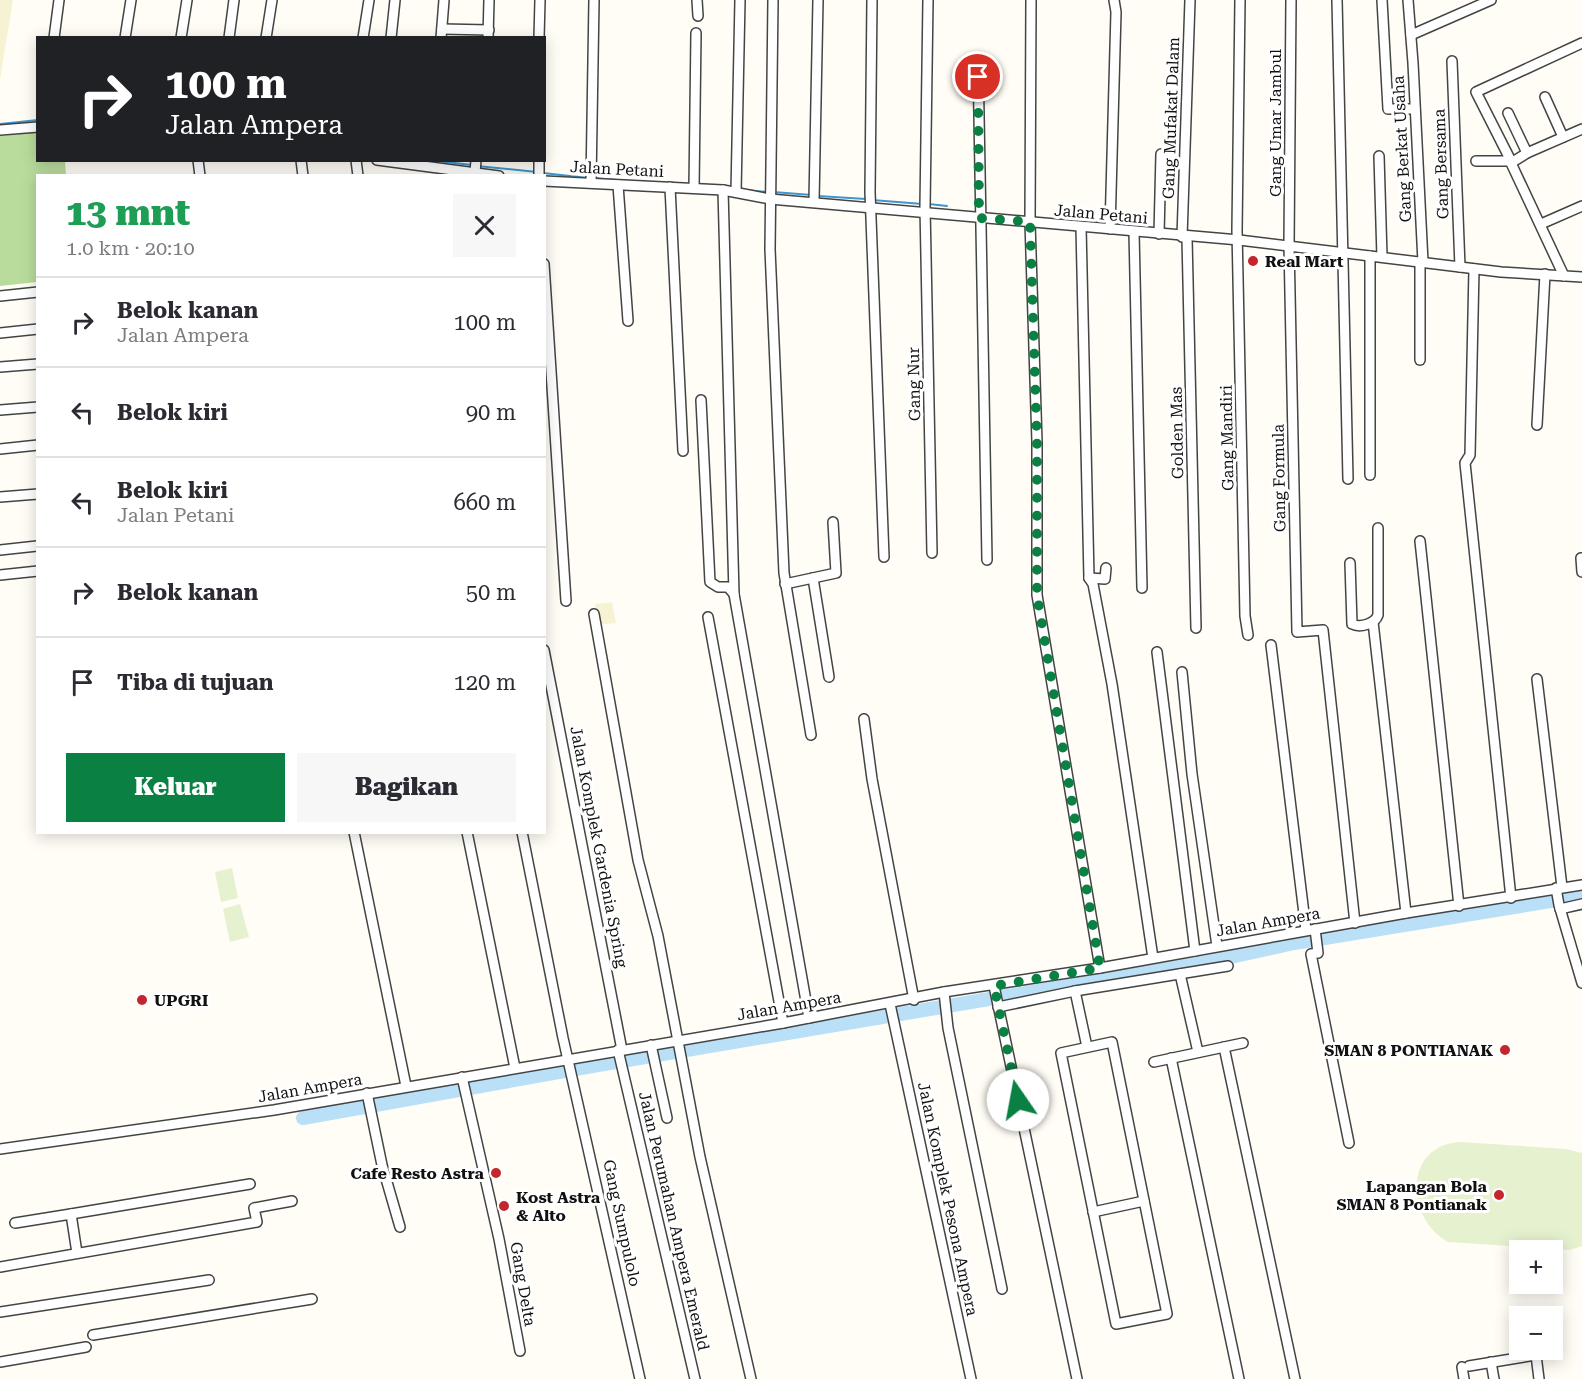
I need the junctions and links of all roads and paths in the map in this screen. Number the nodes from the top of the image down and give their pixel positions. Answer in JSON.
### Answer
{"nodes":[{"id":1,"x":59,"y":0,"type":"edge"},
{"id":2,"x":131,"y":0,"type":"edge"},
{"id":3,"x":187,"y":0,"type":"edge"},
{"id":4,"x":234,"y":0,"type":"edge"},
{"id":5,"x":272,"y":0,"type":"edge"},
{"id":6,"x":369,"y":0,"type":"edge"},
{"id":7,"x":395,"y":0,"type":"edge"},
{"id":8,"x":444,"y":0,"type":"edge"},
{"id":9,"x":489,"y":0,"type":"edge"},
{"id":10,"x":540,"y":0,"type":"edge"},
{"id":11,"x":594,"y":0,"type":"edge"},
{"id":12,"x":697,"y":0,"type":"edge"},
{"id":13,"x":740,"y":0,"type":"edge"},
{"id":14,"x":773,"y":0,"type":"edge"},
{"id":15,"x":818,"y":0,"type":"edge"},
{"id":16,"x":872,"y":0,"type":"edge"},
{"id":17,"x":928,"y":0,"type":"edge"},
{"id":18,"x":1031,"y":0,"type":"edge"},
{"id":19,"x":1113,"y":0,"type":"edge"},
{"id":20,"x":1190,"y":0,"type":"edge"},
{"id":21,"x":1240,"y":0,"type":"edge"},
{"id":22,"x":1291,"y":0,"type":"edge"},
{"id":23,"x":1336,"y":0,"type":"edge"},
{"id":24,"x":1382,"y":0,"type":"edge"},
{"id":25,"x":1407,"y":0,"type":"edge"},
{"id":26,"x":1491,"y":0,"type":"edge"},
{"id":27,"x":698,"y":16,"type":"dead end"},
{"id":28,"x":441,"y":33,"type":"edge"},
{"id":29,"x":696,"y":33,"type":"dead end"},
{"id":30,"x":488,"y":34,"type":"edge"},
{"id":31,"x":1411,"y":35,"type":"junction"},
{"id":32,"x":54,"y":36,"type":"edge"},
{"id":33,"x":124,"y":36,"type":"edge"},
{"id":34,"x":182,"y":36,"type":"edge"},
{"id":35,"x":229,"y":36,"type":"edge"},
{"id":36,"x":266,"y":36,"type":"edge"},
{"id":37,"x":363,"y":36,"type":"edge"},
{"id":38,"x":391,"y":36,"type":"edge"},
{"id":39,"x":539,"y":36,"type":"edge"},
{"id":40,"x":1582,"y":44,"type":"edge"},
{"id":41,"x":978,"y":60,"type":"dead end"},
{"id":42,"x":1452,"y":61,"type":"dead end"},
{"id":43,"x":1545,"y":97,"type":"dead end"},
{"id":44,"x":1415,"y":110,"type":"junction"},
{"id":45,"x":1508,"y":113,"type":"dead end"},
{"id":46,"x":36,"y":127,"type":"edge"},
{"id":47,"x":1582,"y":129,"type":"edge"},
{"id":48,"x":0,"y":130,"type":"edge"},
{"id":49,"x":1563,"y":137,"type":"junction"},
{"id":50,"x":1527,"y":153,"type":"junction"},
{"id":51,"x":1161,"y":154,"type":"dead end"},
{"id":52,"x":1379,"y":156,"type":"dead end"},
{"id":53,"x":1476,"y":161,"type":"dead end"},
{"id":54,"x":396,"y":162,"type":"edge"},
{"id":55,"x":1511,"y":162,"type":"junction"},
{"id":56,"x":433,"y":164,"type":"edge"},
{"id":57,"x":476,"y":167,"type":"edge"},
{"id":58,"x":494,"y":174,"type":"edge"},
{"id":59,"x":592,"y":177,"type":"junction"},
{"id":60,"x":546,"y":181,"type":"edge"},
{"id":61,"x":618,"y":185,"type":"junction"},
{"id":62,"x":670,"y":187,"type":"junction"},
{"id":63,"x":694,"y":188,"type":"junction"},
{"id":64,"x":736,"y":188,"type":"junction"},
{"id":65,"x":723,"y":190,"type":"junction"},
{"id":66,"x":814,"y":196,"type":"junction"},
{"id":67,"x":770,"y":198,"type":"junction"},
{"id":68,"x":870,"y":200,"type":"junction"},
{"id":69,"x":1582,"y":206,"type":"edge"},
{"id":70,"x":926,"y":211,"type":"junction"},
{"id":71,"x":979,"y":218,"type":"junction"},
{"id":72,"x":1030,"y":222,"type":"junction"},
{"id":73,"x":1541,"y":224,"type":"junction"},
{"id":74,"x":1081,"y":227,"type":"junction"},
{"id":75,"x":1110,"y":229,"type":"junction"},
{"id":76,"x":1134,"y":232,"type":"junction"},
{"id":77,"x":1159,"y":234,"type":"junction"},
{"id":78,"x":1185,"y":237,"type":"junction"},
{"id":79,"x":1239,"y":240,"type":"junction"},
{"id":80,"x":1289,"y":245,"type":"junction"},
{"id":81,"x":1341,"y":252,"type":"junction"},
{"id":82,"x":1370,"y":256,"type":"junction"},
{"id":83,"x":1382,"y":257,"type":"junction"},
{"id":84,"x":1421,"y":262,"type":"junction"},
{"id":85,"x":1460,"y":267,"type":"junction"},
{"id":86,"x":1474,"y":269,"type":"junction"},
{"id":87,"x":1562,"y":270,"type":"junction"},
{"id":88,"x":1545,"y":274,"type":"junction"},
{"id":89,"x":1582,"y":277,"type":"edge"},
{"id":90,"x":36,"y":292,"type":"edge"},
{"id":91,"x":546,"y":295,"type":"edge"},
{"id":92,"x":0,"y":296,"type":"edge"},
{"id":93,"x":628,"y":321,"type":"dead end"},
{"id":94,"x":1291,"y":324,"type":"joint"},
{"id":95,"x":36,"y":329,"type":"edge"},
{"id":96,"x":0,"y":333,"type":"edge"},
{"id":97,"x":1420,"y":360,"type":"dead end"},
{"id":98,"x":36,"y":364,"type":"edge"},
{"id":99,"x":0,"y":367,"type":"edge"},
{"id":100,"x":701,"y":400,"type":"dead end"},
{"id":101,"x":36,"y":407,"type":"edge"},
{"id":102,"x":0,"y":410,"type":"edge"},
{"id":103,"x":1537,"y":425,"type":"dead end"},
{"id":104,"x":36,"y":446,"type":"edge"},
{"id":105,"x":0,"y":449,"type":"edge"},
{"id":106,"x":683,"y":451,"type":"dead end"},
{"id":107,"x":1370,"y":475,"type":"dead end"},
{"id":108,"x":1348,"y":479,"type":"dead end"},
{"id":109,"x":36,"y":494,"type":"edge"},
{"id":110,"x":0,"y":497,"type":"edge"},
{"id":111,"x":833,"y":522,"type":"dead end"},
{"id":112,"x":1377,"y":528,"type":"dead end"},
{"id":113,"x":1420,"y":541,"type":"dead end"},
{"id":114,"x":36,"y":546,"type":"edge"},
{"id":115,"x":0,"y":550,"type":"edge"},
{"id":116,"x":932,"y":553,"type":"dead end"},
{"id":117,"x":884,"y":557,"type":"dead end"},
{"id":118,"x":1581,"y":558,"type":"edge"},
{"id":119,"x":987,"y":560,"type":"dead end"},
{"id":120,"x":1350,"y":563,"type":"dead end"},
{"id":121,"x":1106,"y":568,"type":"dead end"},
{"id":122,"x":36,"y":571,"type":"edge"},
{"id":123,"x":1582,"y":572,"type":"edge"},
{"id":124,"x":0,"y":575,"type":"edge"},
{"id":125,"x":813,"y":578,"type":"junction"},
{"id":126,"x":1089,"y":579,"type":"junction"},
{"id":127,"x":785,"y":585,"type":"junction"},
{"id":128,"x":1142,"y":588,"type":"dead end"},
{"id":129,"x":734,"y":594,"type":"junction"},
{"id":130,"x":566,"y":601,"type":"dead end"},
{"id":131,"x":594,"y":614,"type":"dead end"},
{"id":132,"x":708,"y":617,"type":"dead end"},
{"id":133,"x":1373,"y":622,"type":"junction"},
{"id":134,"x":1196,"y":628,"type":"dead end"},
{"id":135,"x":1248,"y":635,"type":"dead end"},
{"id":136,"x":1271,"y":645,"type":"dead end"},
{"id":137,"x":1156,"y":652,"type":"dead end"},
{"id":138,"x":546,"y":661,"type":"edge"},
{"id":139,"x":1182,"y":672,"type":"dead end"},
{"id":140,"x":829,"y":677,"type":"dead end"},
{"id":141,"x":1537,"y":679,"type":"dead end"},
{"id":142,"x":864,"y":719,"type":"dead end"},
{"id":143,"x":811,"y":735,"type":"dead end"},
{"id":144,"x":354,"y":834,"type":"edge"},
{"id":145,"x":467,"y":834,"type":"edge"},
{"id":146,"x":522,"y":834,"type":"edge"},
{"id":147,"x":1582,"y":885,"type":"edge"},
{"id":148,"x":1558,"y":889,"type":"junction"},
{"id":149,"x":1510,"y":897,"type":"junction"},
{"id":150,"x":1582,"y":904,"type":"edge"},
{"id":151,"x":1459,"y":906,"type":"junction"},
{"id":152,"x":1559,"y":907,"type":"junction"},
{"id":153,"x":1406,"y":913,"type":"junction"},
{"id":154,"x":1354,"y":923,"type":"junction"},
{"id":155,"x":1313,"y":935,"type":"junction"},
{"id":156,"x":1217,"y":946,"type":"junction"},
{"id":157,"x":1195,"y":951,"type":"junction"},
{"id":158,"x":1153,"y":958,"type":"junction"},
{"id":159,"x":1228,"y":966,"type":"dead end"},
{"id":160,"x":1100,"y":968,"type":"junction"},
{"id":161,"x":1180,"y":974,"type":"junction"},
{"id":162,"x":1582,"y":983,"type":"edge"},
{"id":163,"x":1074,"y":991,"type":"junction"},
{"id":164,"x":944,"y":995,"type":"junction"},
{"id":165,"x":996,"y":996,"type":"junction"},
{"id":166,"x":914,"y":1000,"type":"junction"},
{"id":167,"x":891,"y":1008,"type":"junction"},
{"id":168,"x":809,"y":1018,"type":"junction"},
{"id":169,"x":783,"y":1023,"type":"junction"},
{"id":170,"x":679,"y":1042,"type":"junction"},
{"id":171,"x":1243,"y":1043,"type":"dead end"},
{"id":172,"x":652,"y":1047,"type":"junction"},
{"id":173,"x":1087,"y":1047,"type":"junction"},
{"id":174,"x":1224,"y":1047,"type":"junction"},
{"id":175,"x":620,"y":1050,"type":"junction"},
{"id":176,"x":1198,"y":1052,"type":"junction"},
{"id":177,"x":1171,"y":1058,"type":"junction"},
{"id":178,"x":1154,"y":1062,"type":"dead end"},
{"id":179,"x":571,"y":1065,"type":"junction"},
{"id":180,"x":515,"y":1068,"type":"junction"},
{"id":181,"x":624,"y":1070,"type":"joint"},
{"id":182,"x":463,"y":1080,"type":"junction"},
{"id":183,"x":406,"y":1086,"type":"junction"},
{"id":184,"x":368,"y":1095,"type":"junction"},
{"id":185,"x":667,"y":1118,"type":"dead end"},
{"id":186,"x":1349,"y":1143,"type":"dead end"},
{"id":187,"x":0,"y":1149,"type":"edge"},
{"id":188,"x":250,"y":1184,"type":"dead end"},
{"id":189,"x":292,"y":1201,"type":"dead end"},
{"id":190,"x":1144,"y":1201,"type":"junction"},
{"id":191,"x":1093,"y":1212,"type":"junction"},
{"id":192,"x":71,"y":1214,"type":"junction"},
{"id":193,"x":15,"y":1223,"type":"dead end"},
{"id":194,"x":400,"y":1227,"type":"dead end"},
{"id":195,"x":77,"y":1253,"type":"junction"},
{"id":196,"x":0,"y":1267,"type":"edge"},
{"id":197,"x":209,"y":1280,"type":"dead end"},
{"id":198,"x":1002,"y":1289,"type":"dead end"},
{"id":199,"x":312,"y":1299,"type":"dead end"},
{"id":200,"x":0,"y":1312,"type":"edge"},
{"id":201,"x":93,"y":1335,"type":"dead end"},
{"id":202,"x":86,"y":1347,"type":"dead end"},
{"id":203,"x":520,"y":1351,"type":"dead end"},
{"id":204,"x":1509,"y":1359,"type":"edge"},
{"id":205,"x":1537,"y":1360,"type":"edge"},
{"id":206,"x":0,"y":1362,"type":"edge"},
{"id":207,"x":1491,"y":1362,"type":"junction"},
{"id":208,"x":640,"y":1379,"type":"edge"},
{"id":209,"x":695,"y":1379,"type":"edge"},
{"id":210,"x":751,"y":1379,"type":"edge"},
{"id":211,"x":971,"y":1379,"type":"edge"},
{"id":212,"x":1077,"y":1379,"type":"edge"},
{"id":213,"x":1239,"y":1379,"type":"edge"},
{"id":214,"x":1295,"y":1379,"type":"edge"},
{"id":215,"x":1464,"y":1379,"type":"edge"},
{"id":216,"x":1494,"y":1379,"type":"edge"},
{"id":217,"x":1539,"y":1379,"type":"edge"}],
"edges":[{"from":1,"to":32,"type":"street"},
{"from":2,"to":33,"type":"street"},
{"from":3,"to":34,"type":"street"},
{"from":4,"to":35,"type":"street"},
{"from":5,"to":36,"type":"street"},
{"from":6,"to":37,"type":"street"},
{"from":7,"to":38,"type":"street"},
{"from":8,"to":28,"type":"street"},
{"from":9,"to":30,"type":"street"},
{"from":10,"to":39,"type":"street"},
{"from":11,"to":59,"type":"street"},
{"from":12,"to":27,"type":"street"},
{"from":13,"to":64,"type":"street"},
{"from":14,"to":67,"type":"street"},
{"from":15,"to":66,"type":"street"},
{"from":16,"to":68,"type":"street"},
{"from":17,"to":70,"type":"street","name":"Gang Nur"},
{"from":18,"to":72,"type":"street"},
{"from":19,"to":75,"type":"street"},
{"from":20,"to":78,"type":"street","name":"Gang Mufakat Dalam"},
{"from":21,"to":79,"type":"street","name":"Gang Mandiri"},
{"from":22,"to":80,"type":"street","name":"Gang Umar Jambul"},
{"from":23,"to":81,"type":"street"},
{"from":24,"to":44,"type":"street"},
{"from":25,"to":31,"type":"street","name":"Gang Berkat Usaha"},
{"from":26,"to":31,"type":"street"},
{"from":28,"to":30,"type":"street"},
{"from":29,"to":63,"type":"street"},
{"from":31,"to":44,"type":"street","name":"Gang Berkat Usaha"},
{"from":40,"to":55,"type":"street"},
{"from":41,"to":71,"type":"street"},
{"from":42,"to":85,"type":"street","name":"Gang Bersama"},
{"from":43,"to":49,"type":"street"},
{"from":44,"to":84,"type":"street","name":"Gang Berkat Usaha"},
{"from":45,"to":50,"type":"street"},
{"from":46,"to":48,"type":"street"},
{"from":47,"to":49,"type":"street"},
{"from":49,"to":50,"type":"street"},
{"from":50,"to":55,"type":"street"},
{"from":51,"to":77,"type":"street"},
{"from":52,"to":83,"type":"street"},
{"from":53,"to":55,"type":"street"},
{"from":54,"to":56,"type":"street"},
{"from":55,"to":73,"type":"street"},
{"from":56,"to":57,"type":"street"},
{"from":57,"to":58,"type":"street"},
{"from":59,"to":60,"type":"street","name":"Jalan Petani"},
{"from":59,"to":61,"type":"street","name":"Jalan Petani"},
{"from":61,"to":62,"type":"street","name":"Jalan Petani"},
{"from":61,"to":93,"type":"street"},
{"from":62,"to":63,"type":"street","name":"Jalan Petani"},
{"from":62,"to":106,"type":"street"},
{"from":63,"to":65,"type":"street","name":"Jalan Petani"},
{"from":64,"to":65,"type":"street","name":"Jalan Petani"},
{"from":64,"to":67,"type":"street","name":"Jalan Petani"},
{"from":65,"to":129,"type":"street"},
{"from":66,"to":67,"type":"street","name":"Jalan Petani"},
{"from":66,"to":68,"type":"street","name":"Jalan Petani"},
{"from":67,"to":127,"type":"street"},
{"from":68,"to":70,"type":"street","name":"Jalan Petani"},
{"from":68,"to":117,"type":"street"},
{"from":69,"to":73,"type":"street"},
{"from":70,"to":71,"type":"street","name":"Jalan Petani"},
{"from":70,"to":116,"type":"street","name":"Gang Nur"},
{"from":71,"to":72,"type":"street","name":"Jalan Petani"},
{"from":71,"to":119,"type":"street"},
{"from":72,"to":74,"type":"street","name":"Jalan Petani"},
{"from":72,"to":160,"type":"street"},
{"from":73,"to":87,"type":"street"},
{"from":74,"to":75,"type":"street","name":"Jalan Petani"},
{"from":74,"to":126,"type":"street"},
{"from":75,"to":76,"type":"street","name":"Jalan Petani"},
{"from":76,"to":77,"type":"street","name":"Jalan Petani"},
{"from":76,"to":128,"type":"street"},
{"from":77,"to":78,"type":"street","name":"Jalan Petani"},
{"from":78,"to":79,"type":"street","name":"Jalan Petani"},
{"from":78,"to":134,"type":"street","name":"Golden Mas"},
{"from":79,"to":80,"type":"street","name":"Jalan Petani"},
{"from":79,"to":135,"type":"street","name":"Gang Mandiri"},
{"from":80,"to":81,"type":"street","name":"Jalan Petani"},
{"from":80,"to":94,"type":"street","name":"Gang Umar Jambul"},
{"from":81,"to":82,"type":"street","name":"Jalan Petani"},
{"from":81,"to":108,"type":"street"},
{"from":82,"to":83,"type":"street","name":"Jalan Petani"},
{"from":82,"to":107,"type":"street"},
{"from":83,"to":84,"type":"street","name":"Jalan Petani"},
{"from":84,"to":85,"type":"street","name":"Jalan Petani"},
{"from":84,"to":97,"type":"street","name":"Gang Berkat Usaha"},
{"from":85,"to":86,"type":"street","name":"Jalan Petani"},
{"from":86,"to":88,"type":"street","name":"Jalan Petani"},
{"from":86,"to":149,"type":"street"},
{"from":87,"to":88,"type":"street","name":"Jalan Petani"},
{"from":87,"to":89,"type":"street","name":"Jalan Petani"},
{"from":88,"to":103,"type":"street"},
{"from":90,"to":92,"type":"street"},
{"from":91,"to":130,"type":"street"},
{"from":94,"to":154,"type":"street","name":"Gang Formula"},
{"from":95,"to":96,"type":"street"},
{"from":98,"to":99,"type":"street"},
{"from":100,"to":129,"type":"street"},
{"from":101,"to":102,"type":"street"},
{"from":104,"to":105,"type":"street"},
{"from":109,"to":110,"type":"street"},
{"from":111,"to":125,"type":"street"},
{"from":112,"to":133,"type":"street"},
{"from":113,"to":151,"type":"street"},
{"from":114,"to":115,"type":"street"},
{"from":118,"to":123,"type":"street"},
{"from":120,"to":133,"type":"street"},
{"from":121,"to":126,"type":"street"},
{"from":122,"to":124,"type":"street"},
{"from":125,"to":127,"type":"street"},
{"from":125,"to":140,"type":"street"},
{"from":126,"to":158,"type":"street"},
{"from":127,"to":143,"type":"street"},
{"from":129,"to":168,"type":"street"},
{"from":131,"to":170,"type":"street"},
{"from":132,"to":169,"type":"street"},
{"from":133,"to":153,"type":"street"},
{"from":136,"to":155,"type":"street"},
{"from":137,"to":157,"type":"street"},
{"from":138,"to":175,"type":"street","name":"Jalan Komplek Gardenia Spring"},
{"from":139,"to":156,"type":"street"},
{"from":141,"to":148,"type":"street"},
{"from":142,"to":166,"type":"street"},
{"from":144,"to":183,"type":"street"},
{"from":145,"to":180,"type":"street"},
{"from":146,"to":179,"type":"street","name":"Gang Sumpulolo"},
{"from":147,"to":148,"type":"street","name":"Jalan Ampera"},
{"from":148,"to":149,"type":"street","name":"Jalan Ampera"},
{"from":148,"to":152,"type":"street"},
{"from":149,"to":151,"type":"street","name":"Jalan Ampera"},
{"from":150,"to":152,"type":"street"},
{"from":151,"to":153,"type":"street","name":"Jalan Ampera"},
{"from":152,"to":162,"type":"street"},
{"from":153,"to":154,"type":"street","name":"Jalan Ampera"},
{"from":154,"to":155,"type":"street","name":"Jalan Ampera"},
{"from":155,"to":156,"type":"street","name":"Jalan Ampera"},
{"from":155,"to":186,"type":"street"},
{"from":156,"to":157,"type":"street","name":"Jalan Ampera"},
{"from":157,"to":158,"type":"street","name":"Jalan Ampera"},
{"from":158,"to":160,"type":"street","name":"Jalan Ampera"},
{"from":159,"to":161,"type":"street"},
{"from":160,"to":165,"type":"street","name":"Jalan Ampera"},
{"from":161,"to":163,"type":"street"},
{"from":161,"to":176,"type":"street"},
{"from":163,"to":165,"type":"street"},
{"from":163,"to":173,"type":"street"},
{"from":164,"to":165,"type":"street","name":"Jalan Ampera"},
{"from":164,"to":166,"type":"street","name":"Jalan Ampera"},
{"from":164,"to":198,"type":"street"},
{"from":165,"to":212,"type":"street"},
{"from":166,"to":167,"type":"street","name":"Jalan Ampera"},
{"from":167,"to":168,"type":"street","name":"Jalan Ampera"},
{"from":167,"to":211,"type":"street","name":"Jalan Komplek Pesona Ampera"},
{"from":168,"to":169,"type":"street","name":"Jalan Ampera"},
{"from":169,"to":170,"type":"street","name":"Jalan Ampera"},
{"from":170,"to":172,"type":"street","name":"Jalan Ampera"},
{"from":170,"to":210,"type":"street"},
{"from":171,"to":174,"type":"street"},
{"from":172,"to":175,"type":"street","name":"Jalan Ampera"},
{"from":172,"to":185,"type":"street"},
{"from":173,"to":190,"type":"street"},
{"from":173,"to":191,"type":"street"},
{"from":174,"to":176,"type":"street"},
{"from":174,"to":214,"type":"street"},
{"from":175,"to":179,"type":"street","name":"Jalan Ampera"},
{"from":175,"to":181,"type":"street","name":"Jalan Komplek Gardenia Spring"},
{"from":176,"to":177,"type":"street"},
{"from":177,"to":178,"type":"street"},
{"from":177,"to":213,"type":"street"},
{"from":179,"to":180,"type":"street","name":"Jalan Ampera"},
{"from":179,"to":208,"type":"street","name":"Gang Sumpulolo"},
{"from":180,"to":182,"type":"street","name":"Jalan Ampera"},
{"from":181,"to":209,"type":"street","name":"Jalan Perumahan Ampera Emerald"},
{"from":182,"to":183,"type":"street","name":"Jalan Ampera"},
{"from":182,"to":203,"type":"street","name":"Gang Delta"},
{"from":183,"to":184,"type":"street","name":"Jalan Ampera"},
{"from":184,"to":187,"type":"street","name":"Jalan Ampera"},
{"from":184,"to":194,"type":"street"},
{"from":188,"to":192,"type":"street"},
{"from":189,"to":195,"type":"street"},
{"from":190,"to":191,"type":"street"},
{"from":190,"to":191,"type":"street"},
{"from":192,"to":193,"type":"street"},
{"from":192,"to":195,"type":"street"},
{"from":195,"to":196,"type":"street"},
{"from":197,"to":200,"type":"street"},
{"from":199,"to":201,"type":"street"},
{"from":202,"to":206,"type":"street"},
{"from":204,"to":207,"type":"street"},
{"from":205,"to":217,"type":"street"},
{"from":207,"to":215,"type":"street"},
{"from":207,"to":216,"type":"street"}]}
